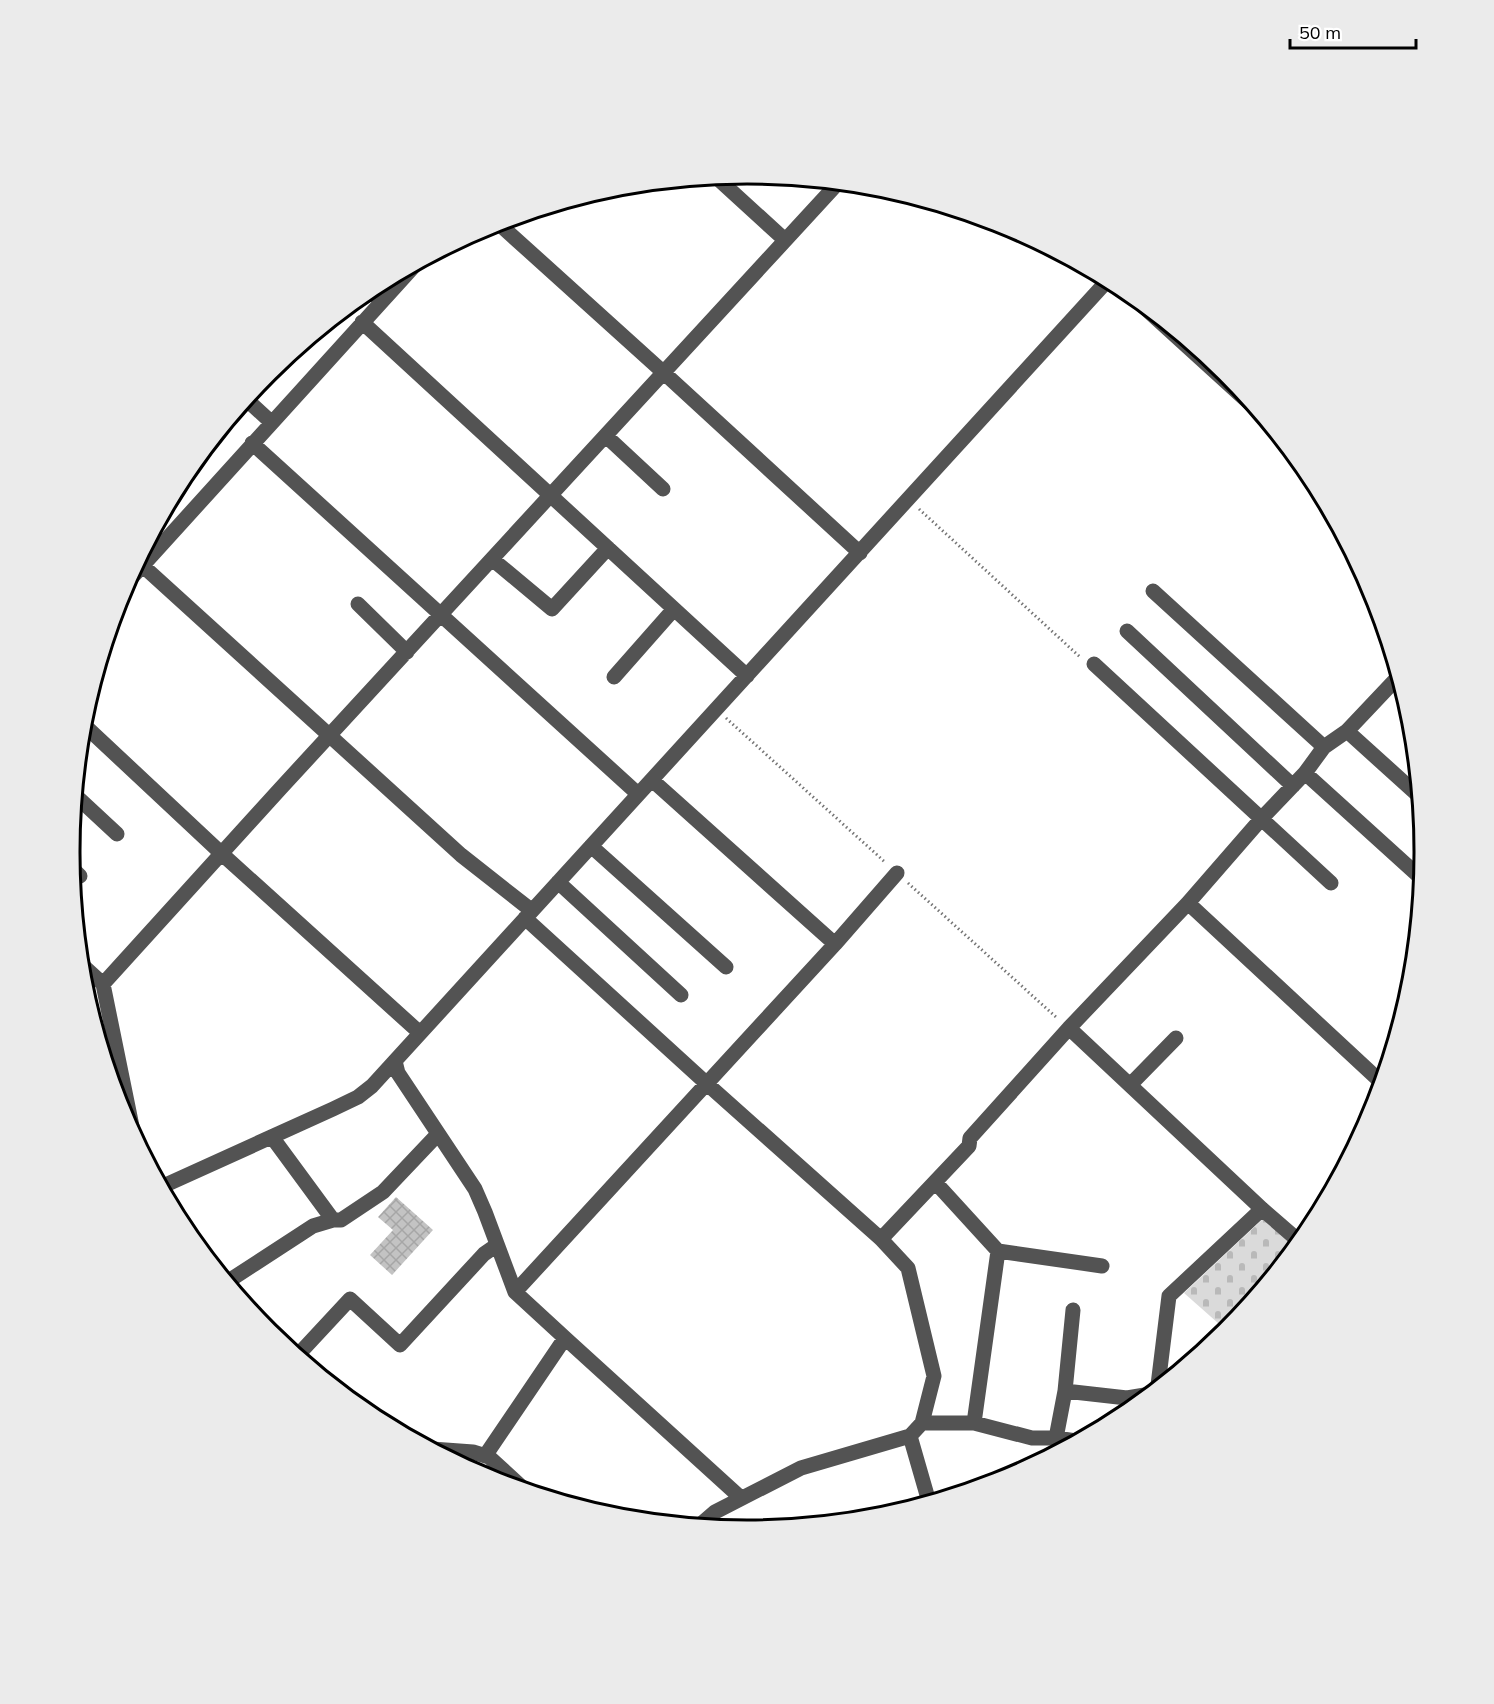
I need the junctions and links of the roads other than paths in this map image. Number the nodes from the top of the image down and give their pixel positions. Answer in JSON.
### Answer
{"nodes":[{"id":1,"x":725,"y":185,"type":"edge"},
{"id":2,"x":832,"y":190,"type":"edge"},
{"id":3,"x":506,"y":230,"type":"edge"},
{"id":4,"x":785,"y":240,"type":"junction"},
{"id":5,"x":398,"y":283,"type":"edge"},
{"id":6,"x":1102,"y":287,"type":"edge"},
{"id":7,"x":376,"y":297,"type":"edge"},
{"id":8,"x":381,"y":302,"type":"junction"},
{"id":9,"x":362,"y":322,"type":"junction"},
{"id":10,"x":663,"y":372,"type":"junction"},
{"id":11,"x":252,"y":405,"type":"edge"},
{"id":12,"x":271,"y":422,"type":"junction"},
{"id":13,"x":606,"y":436,"type":"junction"},
{"id":14,"x":252,"y":443,"type":"junction"},
{"id":15,"x":663,"y":489,"type":"dead end"},
{"id":16,"x":551,"y":495,"type":"junction"},
{"id":17,"x":161,"y":533,"type":"edge"},
{"id":18,"x":609,"y":548,"type":"junction"},
{"id":19,"x":860,"y":553,"type":"junction"},
{"id":20,"x":492,"y":559,"type":"junction"},
{"id":21,"x":143,"y":566,"type":"edge"},
{"id":22,"x":1154,"y":591,"type":"dead end"},
{"id":23,"x":358,"y":604,"type":"dead end"},
{"id":24,"x":674,"y":609,"type":"junction"},
{"id":25,"x":441,"y":614,"type":"junction"},
{"id":26,"x":1127,"y":631,"type":"dead end"},
{"id":27,"x":407,"y":652,"type":"junction"},
{"id":28,"x":1094,"y":664,"type":"road end"},
{"id":29,"x":747,"y":676,"type":"junction"},
{"id":30,"x":614,"y":677,"type":"dead end"},
{"id":31,"x":1393,"y":683,"type":"edge"},
{"id":32,"x":1347,"y":731,"type":"junction"},
{"id":33,"x":90,"y":736,"type":"edge"},
{"id":34,"x":330,"y":736,"type":"junction"},
{"id":35,"x":1324,"y":747,"type":"junction"},
{"id":36,"x":1305,"y":773,"type":"junction"},
{"id":37,"x":652,"y":780,"type":"junction"},
{"id":38,"x":1293,"y":786,"type":"junction"},
{"id":39,"x":1411,"y":789,"type":"edge"},
{"id":40,"x":638,"y":794,"type":"junction"},
{"id":41,"x":82,"y":801,"type":"edge"},
{"id":42,"x":1262,"y":818,"type":"junction"},
{"id":43,"x":117,"y":834,"type":"dead end"},
{"id":44,"x":591,"y":846,"type":"junction"},
{"id":45,"x":222,"y":854,"type":"junction"},
{"id":46,"x":1414,"y":871,"type":"edge"},
{"id":47,"x":897,"y":873,"type":"dead end"},
{"id":48,"x":558,"y":882,"type":"junction"},
{"id":49,"x":1331,"y":883,"type":"dead end"},
{"id":50,"x":1188,"y":903,"type":"junction"},
{"id":51,"x":528,"y":914,"type":"junction"},
{"id":52,"x":835,"y":944,"type":"junction"},
{"id":53,"x":726,"y":968,"type":"dead end"},
{"id":54,"x":90,"y":973,"type":"edge"},
{"id":55,"x":103,"y":984,"type":"junction"},
{"id":56,"x":681,"y":994,"type":"dead end"},
{"id":57,"x":1069,"y":1028,"type":"junction"},
{"id":58,"x":420,"y":1033,"type":"junction"},
{"id":59,"x":1176,"y":1038,"type":"dead end"},
{"id":60,"x":395,"y":1061,"type":"junction"},
{"id":61,"x":1375,"y":1077,"type":"edge"},
{"id":62,"x":706,"y":1083,"type":"junction"},
{"id":63,"x":1130,"y":1085,"type":"junction"},
{"id":64,"x":126,"y":1096,"type":"edge"},
{"id":65,"x":438,"y":1134,"type":"junction"},
{"id":66,"x":272,"y":1137,"type":"junction"},
{"id":67,"x":935,"y":1182,"type":"junction"},
{"id":68,"x":168,"y":1184,"type":"edge"},
{"id":69,"x":1262,"y":1209,"type":"junction"},
{"id":70,"x":333,"y":1220,"type":"junction"},
{"id":71,"x":1293,"y":1236,"type":"edge"},
{"id":72,"x":881,"y":1239,"type":"junction"},
{"id":73,"x":497,"y":1245,"type":"junction"},
{"id":74,"x":998,"y":1251,"type":"junction"},
{"id":75,"x":1102,"y":1266,"type":"dead end"},
{"id":76,"x":233,"y":1278,"type":"edge"},
{"id":77,"x":515,"y":1292,"type":"junction"},
{"id":78,"x":1073,"y":1310,"type":"dead end"},
{"id":79,"x":565,"y":1338,"type":"junction"},
{"id":80,"x":303,"y":1350,"type":"edge"},
{"id":81,"x":1159,"y":1377,"type":"edge"},
{"id":82,"x":1065,"y":1391,"type":"junction"},
{"id":83,"x":1132,"y":1397,"type":"edge"},
{"id":84,"x":922,"y":1423,"type":"junction"},
{"id":85,"x":974,"y":1423,"type":"junction"},
{"id":86,"x":910,"y":1436,"type":"junction"},
{"id":87,"x":1056,"y":1438,"type":"junction"},
{"id":88,"x":1064,"y":1439,"type":"edge"},
{"id":89,"x":451,"y":1450,"type":"edge"},
{"id":90,"x":485,"y":1456,"type":"junction"},
{"id":91,"x":509,"y":1475,"type":"edge"},
{"id":92,"x":927,"y":1495,"type":"edge"},
{"id":93,"x":741,"y":1498,"type":"junction"},
{"id":94,"x":708,"y":1518,"type":"edge"}],
"edges":[{"from":1,"to":4,"type":"street"},
{"from":2,"to":4,"type":"street"},
{"from":3,"to":10,"type":"street"},
{"from":4,"to":10,"type":"street"},
{"from":5,"to":8,"type":"street"},
{"from":6,"to":19,"type":"street"},
{"from":7,"to":8,"type":"street"},
{"from":8,"to":9,"type":"street"},
{"from":9,"to":12,"type":"street"},
{"from":9,"to":16,"type":"street"},
{"from":10,"to":13,"type":"street"},
{"from":10,"to":19,"type":"street"},
{"from":11,"to":12,"type":"street"},
{"from":12,"to":14,"type":"street"},
{"from":13,"to":15,"type":"street"},
{"from":13,"to":16,"type":"street"},
{"from":14,"to":17,"type":"street"},
{"from":14,"to":25,"type":"street"},
{"from":16,"to":18,"type":"street"},
{"from":16,"to":20,"type":"street"},
{"from":18,"to":20,"type":"street"},
{"from":18,"to":24,"type":"street"},
{"from":19,"to":29,"type":"street"},
{"from":20,"to":25,"type":"street"},
{"from":21,"to":34,"type":"street"},
{"from":22,"to":35,"type":"street"},
{"from":23,"to":27,"type":"street"},
{"from":24,"to":29,"type":"street"},
{"from":24,"to":30,"type":"street"},
{"from":25,"to":27,"type":"street"},
{"from":25,"to":40,"type":"street"},
{"from":26,"to":38,"type":"street"},
{"from":27,"to":34,"type":"street"},
{"from":28,"to":42,"type":"street"},
{"from":29,"to":37,"type":"street"},
{"from":31,"to":32,"type":"street"},
{"from":32,"to":35,"type":"street"},
{"from":32,"to":39,"type":"street"},
{"from":33,"to":45,"type":"street"},
{"from":34,"to":45,"type":"street"},
{"from":34,"to":51,"type":"street"},
{"from":35,"to":36,"type":"street"},
{"from":36,"to":38,"type":"street"},
{"from":36,"to":46,"type":"street"},
{"from":37,"to":40,"type":"street"},
{"from":37,"to":52,"type":"street"},
{"from":38,"to":42,"type":"street"},
{"from":40,"to":44,"type":"street"},
{"from":41,"to":43,"type":"street"},
{"from":42,"to":49,"type":"street"},
{"from":42,"to":50,"type":"street"},
{"from":44,"to":48,"type":"street"},
{"from":44,"to":53,"type":"street"},
{"from":45,"to":55,"type":"street"},
{"from":45,"to":58,"type":"street"},
{"from":47,"to":52,"type":"street"},
{"from":48,"to":51,"type":"street"},
{"from":48,"to":56,"type":"street"},
{"from":50,"to":57,"type":"street"},
{"from":50,"to":61,"type":"street"},
{"from":51,"to":58,"type":"street"},
{"from":51,"to":62,"type":"street"},
{"from":52,"to":62,"type":"street"},
{"from":54,"to":55,"type":"street"},
{"from":55,"to":64,"type":"street"},
{"from":57,"to":63,"type":"street"},
{"from":57,"to":67,"type":"street"},
{"from":58,"to":60,"type":"street"},
{"from":59,"to":63,"type":"street"},
{"from":60,"to":65,"type":"street"},
{"from":60,"to":66,"type":"street"},
{"from":62,"to":72,"type":"street"},
{"from":62,"to":77,"type":"street"},
{"from":63,"to":69,"type":"street"},
{"from":65,"to":70,"type":"street"},
{"from":65,"to":73,"type":"street"},
{"from":66,"to":68,"type":"street"},
{"from":66,"to":70,"type":"street"},
{"from":67,"to":72,"type":"street"},
{"from":67,"to":74,"type":"street"},
{"from":69,"to":71,"type":"street"},
{"from":69,"to":81,"type":"street"},
{"from":70,"to":76,"type":"street"},
{"from":72,"to":84,"type":"street"},
{"from":73,"to":77,"type":"street"},
{"from":73,"to":80,"type":"street"},
{"from":74,"to":75,"type":"street"},
{"from":74,"to":85,"type":"street"},
{"from":77,"to":79,"type":"street"},
{"from":78,"to":82,"type":"street"},
{"from":79,"to":90,"type":"street"},
{"from":79,"to":93,"type":"street"},
{"from":82,"to":83,"type":"street"},
{"from":82,"to":87,"type":"street"},
{"from":84,"to":85,"type":"street"},
{"from":84,"to":86,"type":"street"},
{"from":85,"to":87,"type":"street"},
{"from":86,"to":92,"type":"street"},
{"from":86,"to":93,"type":"street"},
{"from":87,"to":88,"type":"street"},
{"from":89,"to":90,"type":"street"},
{"from":90,"to":91,"type":"street"},
{"from":93,"to":94,"type":"street"}]}
